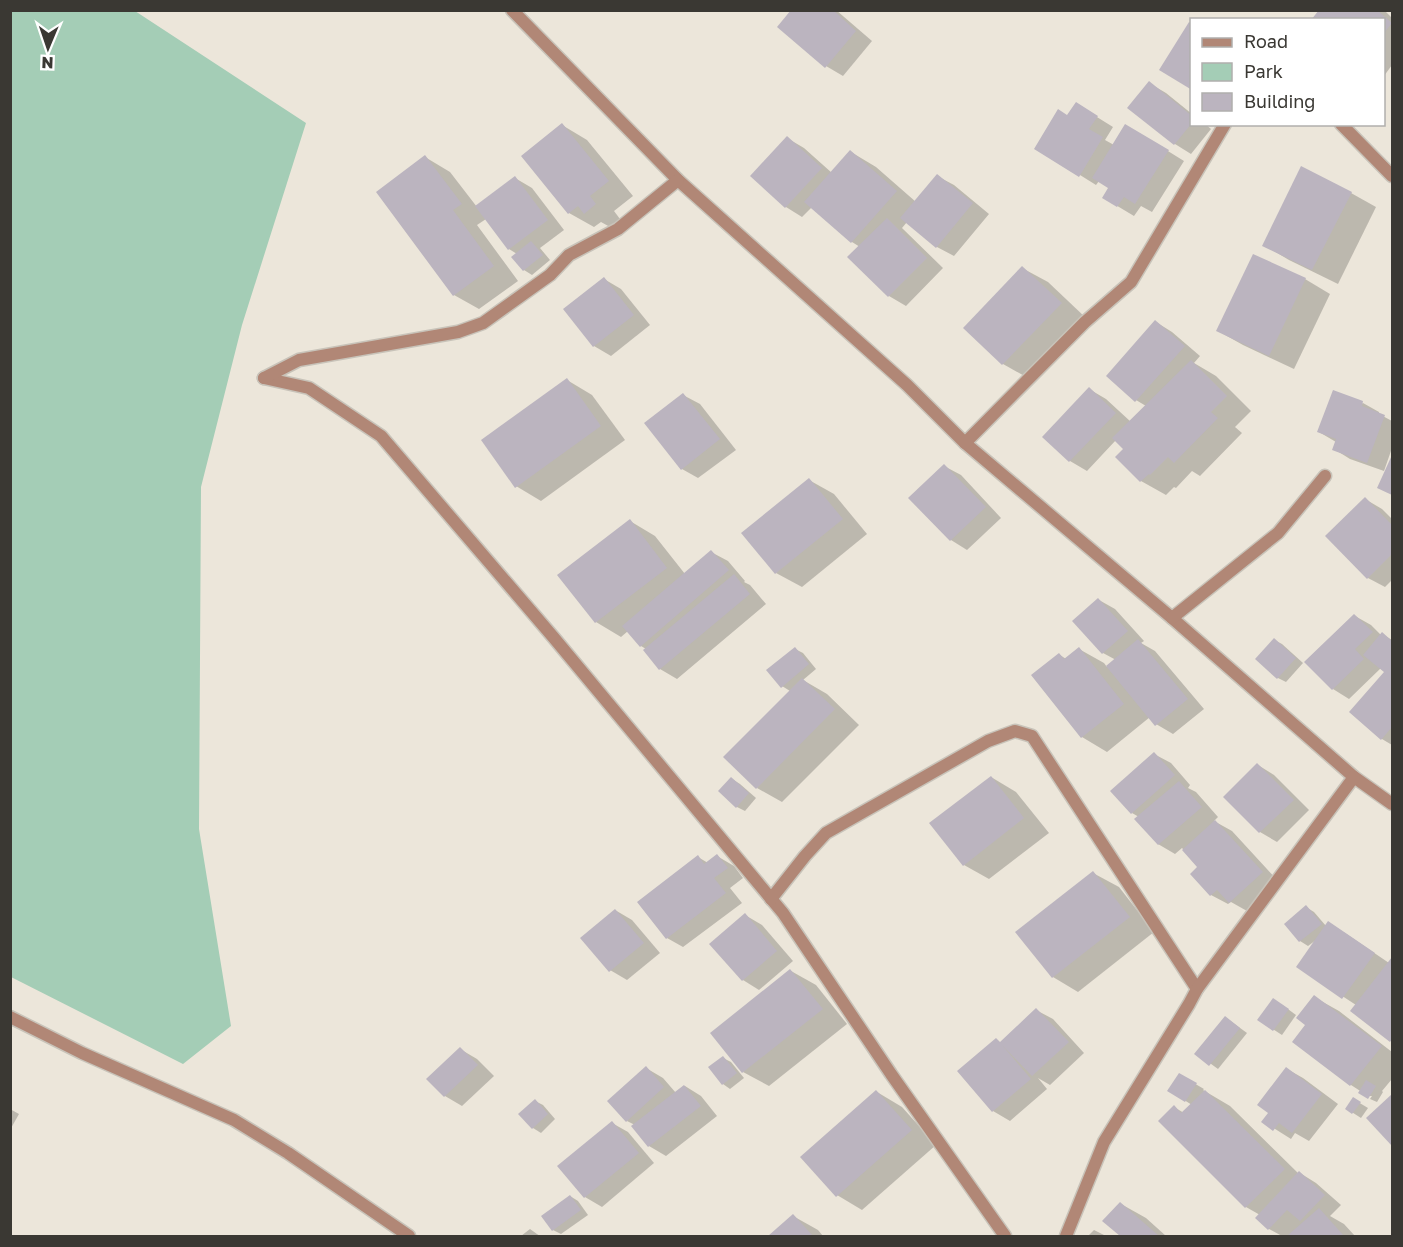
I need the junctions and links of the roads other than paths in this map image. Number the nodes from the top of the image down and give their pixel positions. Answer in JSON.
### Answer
{"nodes":[{"id":1,"x":512,"y":10,"type":"edge"},
{"id":2,"x":1224,"y":126,"type":"edge"},
{"id":3,"x":1343,"y":126,"type":"edge"},
{"id":4,"x":1392,"y":176,"type":"edge"},
{"id":5,"x":678,"y":180,"type":"junction"},
{"id":6,"x":965,"y":443,"type":"junction"},
{"id":7,"x":1325,"y":476,"type":"dead end"},
{"id":8,"x":1172,"y":618,"type":"junction"},
{"id":9,"x":1354,"y":777,"type":"junction"},
{"id":10,"x":1392,"y":804,"type":"edge"},
{"id":11,"x":771,"y":899,"type":"junction"},
{"id":12,"x":1197,"y":989,"type":"junction"},
{"id":13,"x":10,"y":1017,"type":"edge"},
{"id":14,"x":409,"y":1236,"type":"edge"},
{"id":15,"x":1005,"y":1236,"type":"edge"},
{"id":16,"x":1066,"y":1236,"type":"edge"}],
"edges":[{"from":1,"to":5,"type":"street"},
{"from":2,"to":6,"type":"street"},
{"from":3,"to":4,"type":"street"},
{"from":5,"to":6,"type":"street"},
{"from":5,"to":11,"type":"street"},
{"from":6,"to":8,"type":"street"},
{"from":7,"to":8,"type":"street"},
{"from":8,"to":9,"type":"street"},
{"from":9,"to":10,"type":"street"},
{"from":9,"to":12,"type":"street"},
{"from":11,"to":12,"type":"street"},
{"from":11,"to":15,"type":"street"},
{"from":12,"to":16,"type":"street"},
{"from":13,"to":14,"type":"street"}]}
